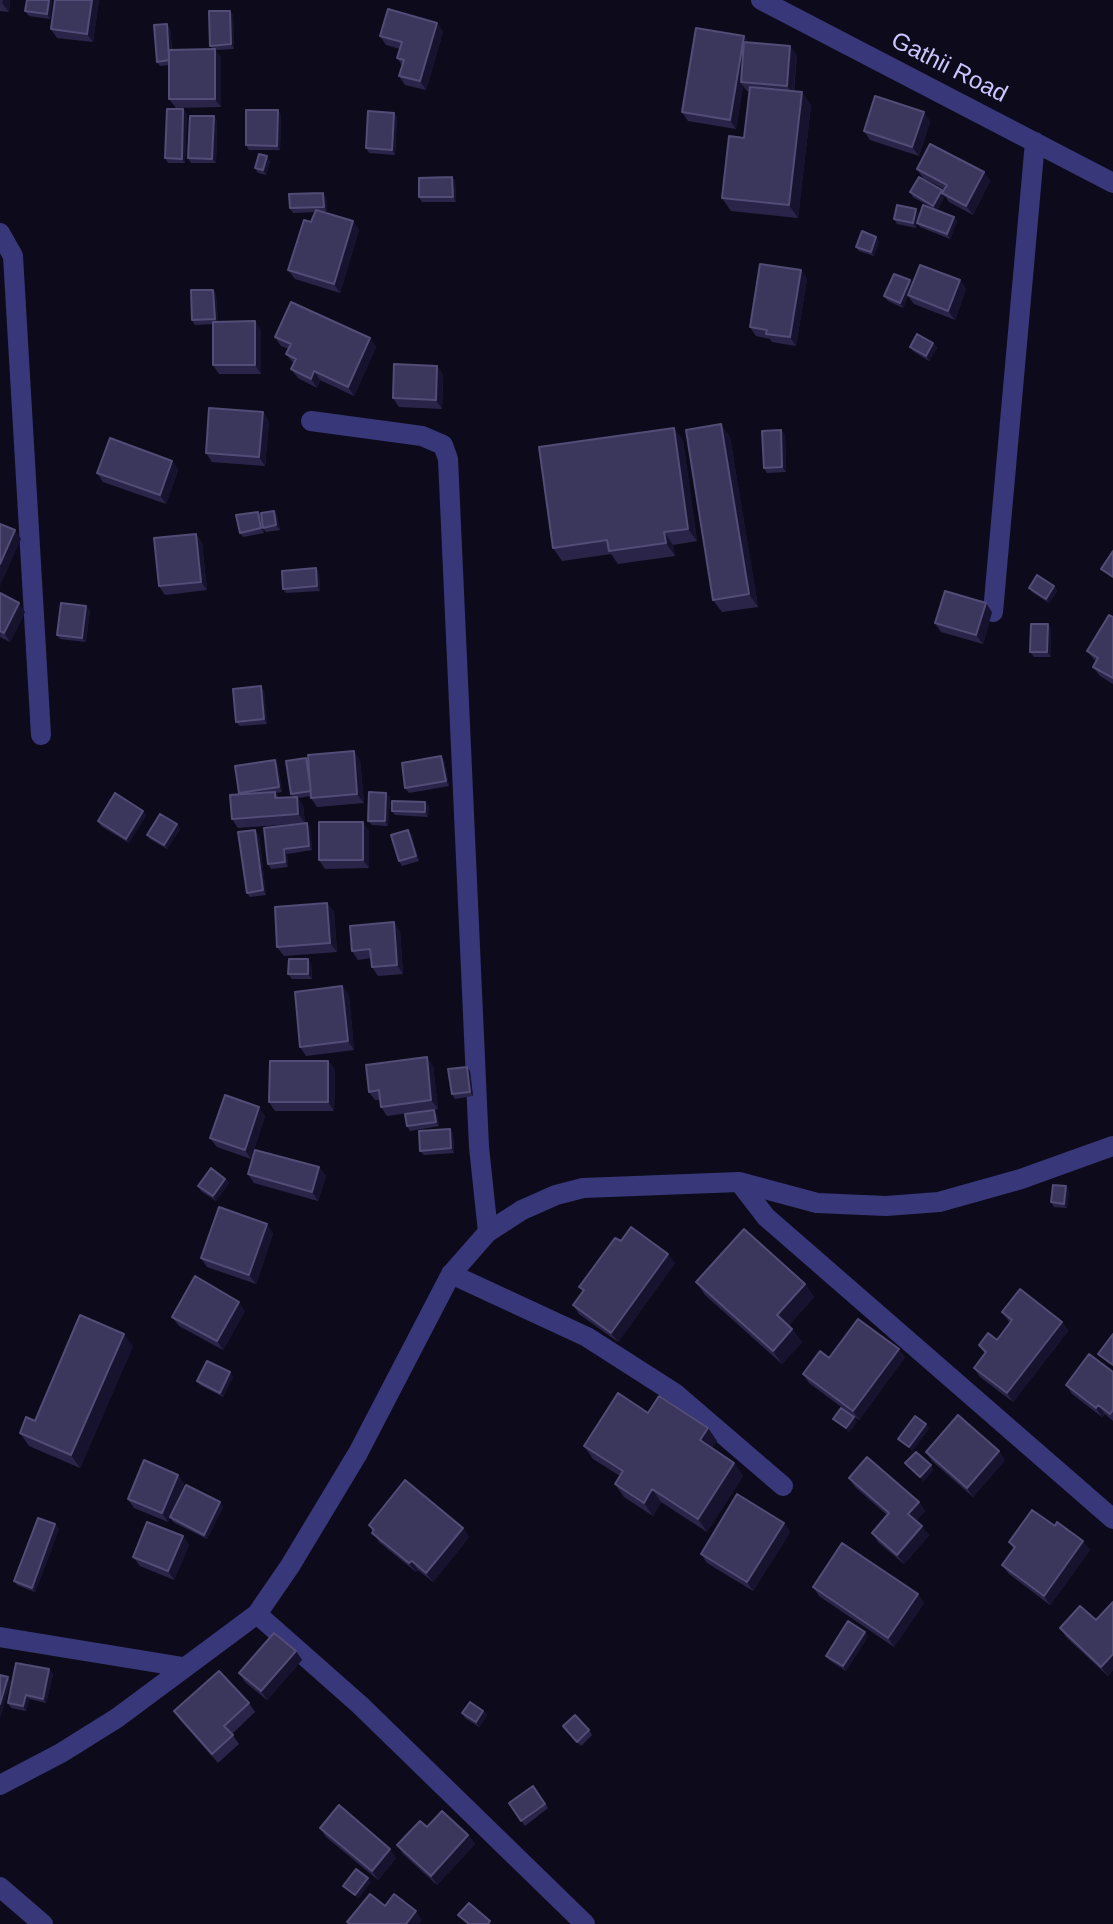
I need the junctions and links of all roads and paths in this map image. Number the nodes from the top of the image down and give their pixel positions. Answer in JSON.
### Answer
{"nodes":[{"id":1,"x":761,"y":0,"type":"edge"},
{"id":2,"x":1035,"y":142,"type":"junction"},
{"id":3,"x":1113,"y":183,"type":"edge"},
{"id":4,"x":0,"y":233,"type":"edge"},
{"id":5,"x":311,"y":421,"type":"dead end"},
{"id":6,"x":993,"y":612,"type":"dead end"},
{"id":7,"x":41,"y":735,"type":"dead end"},
{"id":8,"x":1113,"y":1146,"type":"edge"},
{"id":9,"x":739,"y":1182,"type":"junction"},
{"id":10,"x":488,"y":1232,"type":"junction"},
{"id":11,"x":451,"y":1274,"type":"junction"},
{"id":12,"x":783,"y":1486,"type":"dead end"},
{"id":13,"x":1113,"y":1519,"type":"edge"},
{"id":14,"x":257,"y":1614,"type":"junction"},
{"id":15,"x":0,"y":1637,"type":"edge"},
{"id":16,"x":183,"y":1667,"type":"junction"},
{"id":17,"x":0,"y":1785,"type":"edge"},
{"id":18,"x":0,"y":1887,"type":"edge"},
{"id":19,"x":43,"y":1924,"type":"edge"},
{"id":20,"x":585,"y":1924,"type":"edge"}],
"edges":[{"from":1,"to":2,"type":"street","name":"Gathii Road"},
{"from":2,"to":3,"type":"street","name":"Gathii Road"},
{"from":2,"to":6,"type":"street"},
{"from":4,"to":7,"type":"street"},
{"from":5,"to":10,"type":"street"},
{"from":8,"to":9,"type":"street"},
{"from":9,"to":10,"type":"street"},
{"from":9,"to":13,"type":"street"},
{"from":10,"to":11,"type":"street"},
{"from":11,"to":12,"type":"street"},
{"from":11,"to":14,"type":"street"},
{"from":14,"to":16,"type":"street"},
{"from":14,"to":20,"type":"street"},
{"from":15,"to":16,"type":"street"},
{"from":16,"to":17,"type":"street"},
{"from":18,"to":19,"type":"street"}]}
